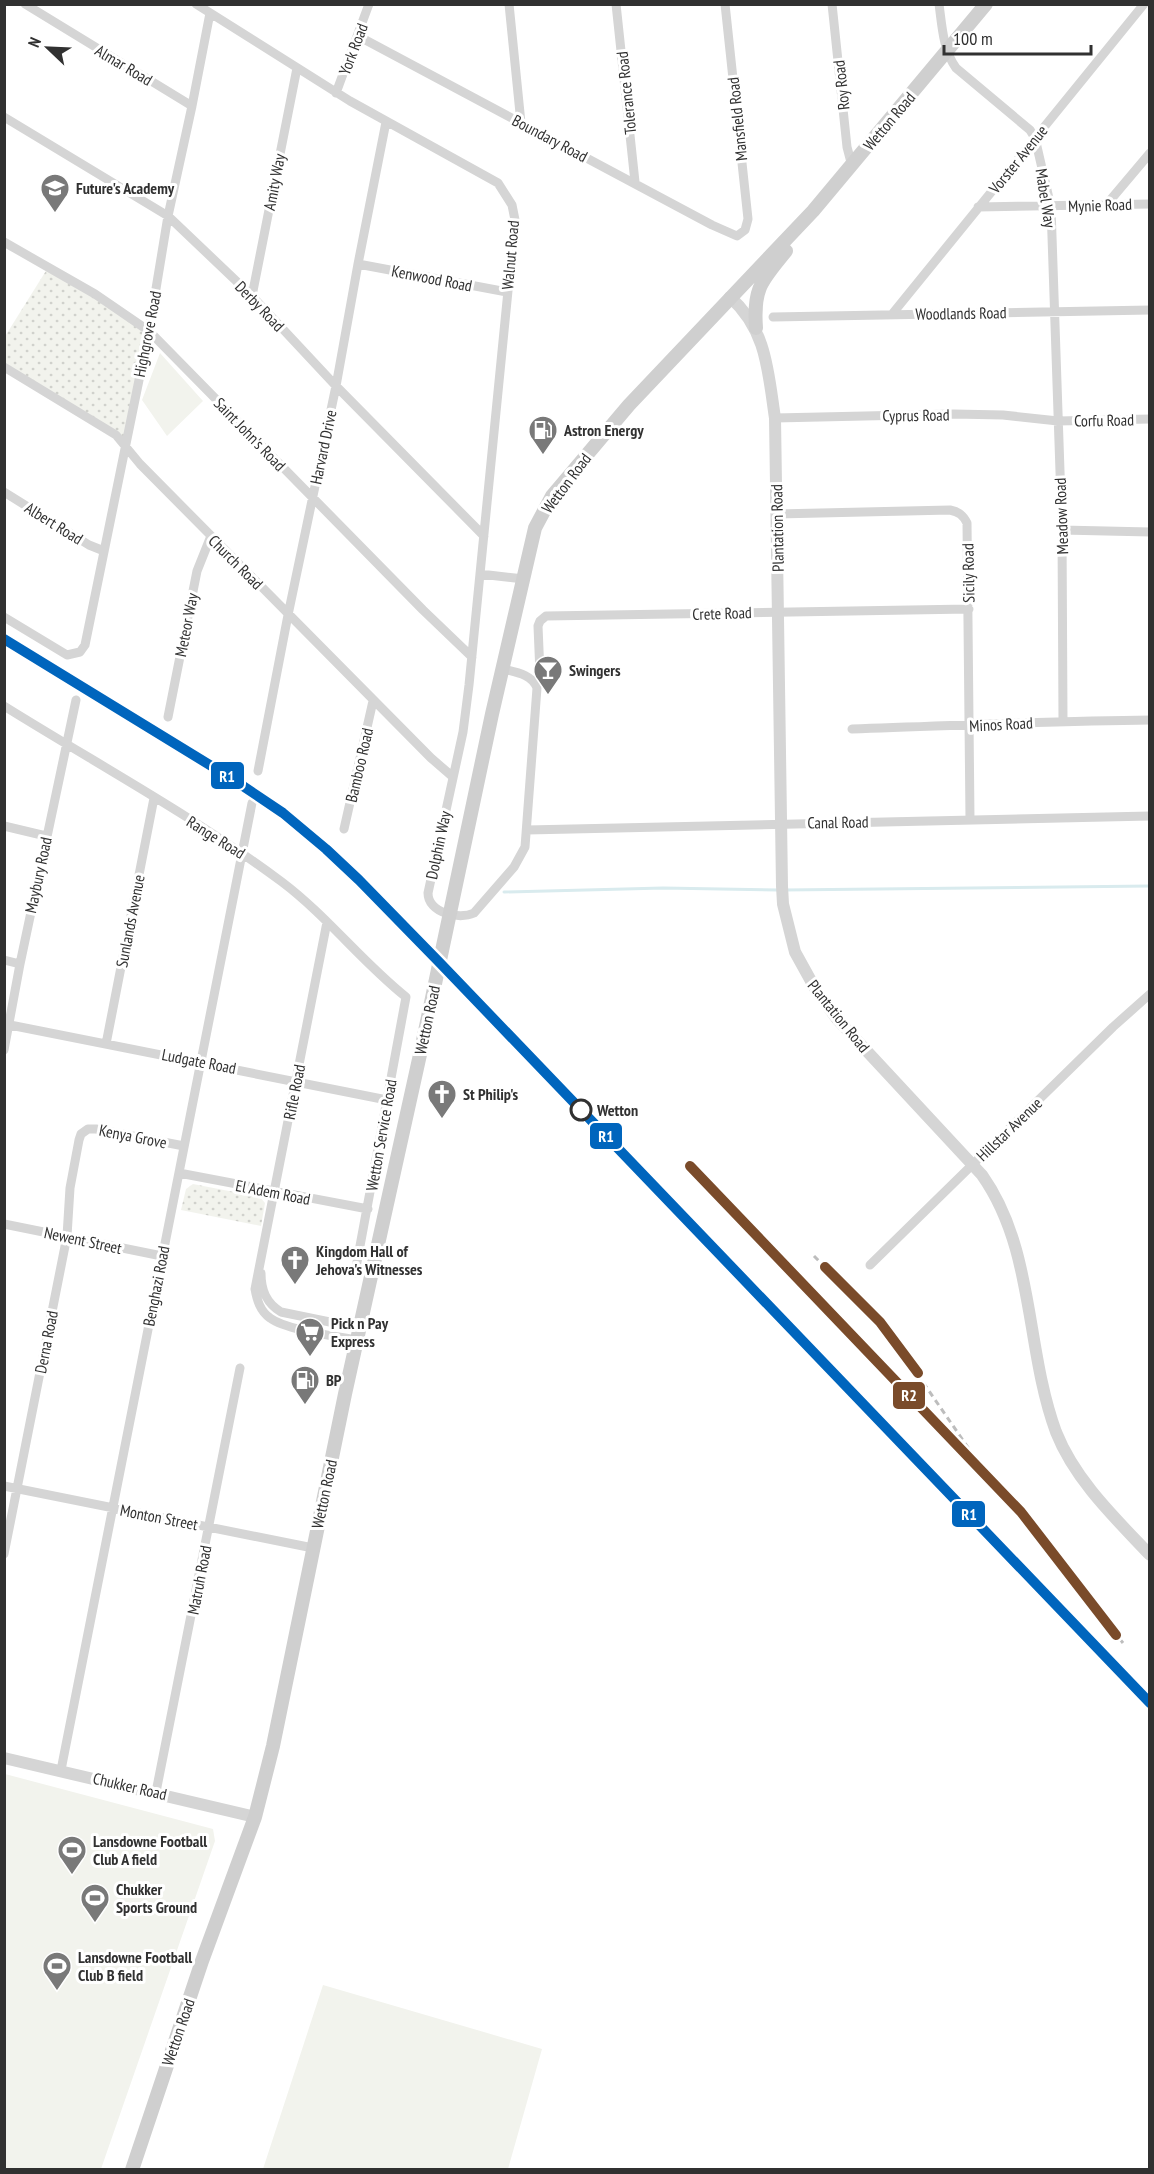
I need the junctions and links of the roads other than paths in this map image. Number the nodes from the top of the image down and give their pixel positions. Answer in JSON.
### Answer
{"nodes":[{"id":1,"x":25,"y":4,"type":"edge"},
{"id":2,"x":369,"y":4,"type":"edge"},
{"id":3,"x":509,"y":4,"type":"edge"},
{"id":4,"x":616,"y":4,"type":"edge"},
{"id":5,"x":725,"y":4,"type":"edge"},
{"id":6,"x":832,"y":4,"type":"edge"},
{"id":7,"x":939,"y":4,"type":"edge"},
{"id":8,"x":986,"y":4,"type":"edge"},
{"id":9,"x":1144,"y":4,"type":"edge"},
{"id":10,"x":197,"y":5,"type":"edge"},
{"id":11,"x":210,"y":13,"type":"junction"},
{"id":12,"x":358,"y":36,"type":"junction"},
{"id":13,"x":947,"y":52,"type":"junction"},
{"id":14,"x":297,"y":68,"type":"junction"},
{"id":15,"x":336,"y":93,"type":"junction"},
{"id":16,"x":192,"y":106,"type":"junction"},
{"id":17,"x":4,"y":117,"type":"edge"},
{"id":18,"x":386,"y":122,"type":"junction"},
{"id":19,"x":521,"y":123,"type":"junction"},
{"id":20,"x":1035,"y":138,"type":"junction"},
{"id":21,"x":1149,"y":153,"type":"edge"},
{"id":22,"x":852,"y":166,"type":"junction"},
{"id":23,"x":635,"y":182,"type":"junction"},
{"id":24,"x":1107,"y":204,"type":"junction"},
{"id":25,"x":1149,"y":204,"type":"edge"},
{"id":26,"x":978,"y":207,"type":"junction"},
{"id":27,"x":1051,"y":207,"type":"junction"},
{"id":28,"x":168,"y":216,"type":"junction"},
{"id":29,"x":796,"y":230,"type":"junction"},
{"id":30,"x":742,"y":232,"type":"joint"},
{"id":31,"x":4,"y":242,"type":"edge"},
{"id":32,"x":358,"y":264,"type":"junction"},
{"id":33,"x":507,"y":292,"type":"junction"},
{"id":34,"x":252,"y":296,"type":"junction"},
{"id":35,"x":730,"y":297,"type":"junction"},
{"id":36,"x":1149,"y":310,"type":"edge"},
{"id":37,"x":1055,"y":312,"type":"junction"},
{"id":38,"x":893,"y":314,"type":"junction"},
{"id":39,"x":773,"y":317,"type":"dead end"},
{"id":40,"x":756,"y":328,"type":"junction"},
{"id":41,"x":149,"y":331,"type":"junction"},
{"id":42,"x":4,"y":367,"type":"edge"},
{"id":43,"x":336,"y":386,"type":"junction"},
{"id":44,"x":775,"y":418,"type":"junction"},
{"id":45,"x":1149,"y":419,"type":"edge"},
{"id":46,"x":1058,"y":421,"type":"junction"},
{"id":47,"x":125,"y":443,"type":"junction"},
{"id":48,"x":4,"y":492,"type":"edge"},
{"id":49,"x":312,"y":498,"type":"junction"},
{"id":50,"x":777,"y":514,"type":"junction"},
{"id":51,"x":1062,"y":530,"type":"junction"},
{"id":52,"x":1149,"y":532,"type":"edge"},
{"id":53,"x":211,"y":536,"type":"junction"},
{"id":54,"x":484,"y":536,"type":"junction"},
{"id":55,"x":104,"y":551,"type":"junction"},
{"id":56,"x":480,"y":574,"type":"junction"},
{"id":57,"x":524,"y":579,"type":"junction"},
{"id":58,"x":969,"y":609,"type":"junction"},
{"id":59,"x":778,"y":612,"type":"junction"},
{"id":60,"x":288,"y":615,"type":"junction"},
{"id":61,"x":4,"y":616,"type":"edge"},
{"id":62,"x":472,"y":657,"type":"junction"},
{"id":63,"x":502,"y":669,"type":"junction"},
{"id":64,"x":535,"y":683,"type":"junction"},
{"id":65,"x":76,"y":700,"type":"dead end"},
{"id":66,"x":373,"y":701,"type":"junction"},
{"id":67,"x":4,"y":706,"type":"edge"},
{"id":68,"x":168,"y":717,"type":"dead end"},
{"id":69,"x":1149,"y":720,"type":"edge"},
{"id":70,"x":1063,"y":721,"type":"junction"},
{"id":71,"x":970,"y":726,"type":"junction"},
{"id":72,"x":852,"y":729,"type":"dead end"},
{"id":73,"x":65,"y":744,"type":"junction"},
{"id":74,"x":258,"y":771,"type":"dead end"},
{"id":75,"x":453,"y":777,"type":"junction"},
{"id":76,"x":154,"y":798,"type":"junction"},
{"id":77,"x":252,"y":803,"type":"dead end"},
{"id":78,"x":1149,"y":816,"type":"edge"},
{"id":79,"x":970,"y":819,"type":"junction"},
{"id":80,"x":781,"y":824,"type":"junction"},
{"id":81,"x":4,"y":826,"type":"edge"},
{"id":82,"x":344,"y":829,"type":"dead end"},
{"id":83,"x":527,"y":830,"type":"junction"},
{"id":84,"x":46,"y":836,"type":"junction"},
{"id":85,"x":241,"y":852,"type":"junction"},
{"id":86,"x":327,"y":922,"type":"junction"},
{"id":87,"x":4,"y":960,"type":"edge"},
{"id":88,"x":20,"y":964,"type":"junction"},
{"id":89,"x":1149,"y":994,"type":"edge"},
{"id":90,"x":406,"y":997,"type":"joint"},
{"id":91,"x":10,"y":1024,"type":"junction"},
{"id":92,"x":106,"y":1044,"type":"junction"},
{"id":93,"x":4,"y":1050,"type":"edge"},
{"id":94,"x":200,"y":1062,"type":"junction"},
{"id":95,"x":297,"y":1080,"type":"junction"},
{"id":96,"x":387,"y":1100,"type":"junction"},
{"id":97,"x":83,"y":1131,"type":"joint"},
{"id":98,"x":184,"y":1146,"type":"junction"},
{"id":99,"x":972,"y":1165,"type":"junction"},
{"id":100,"x":179,"y":1173,"type":"junction"},
{"id":101,"x":276,"y":1193,"type":"junction"},
{"id":102,"x":368,"y":1209,"type":"junction"},
{"id":103,"x":4,"y":1224,"type":"edge"},
{"id":104,"x":67,"y":1236,"type":"junction"},
{"id":105,"x":162,"y":1256,"type":"junction"},
{"id":106,"x":870,"y":1265,"type":"dead end"},
{"id":107,"x":355,"y":1273,"type":"dead end"},
{"id":108,"x":358,"y":1334,"type":"junction"},
{"id":109,"x":240,"y":1368,"type":"dead end"},
{"id":110,"x":4,"y":1486,"type":"edge"},
{"id":111,"x":17,"y":1489,"type":"junction"},
{"id":112,"x":112,"y":1508,"type":"junction"},
{"id":113,"x":209,"y":1527,"type":"junction"},
{"id":114,"x":313,"y":1548,"type":"junction"},
{"id":115,"x":4,"y":1554,"type":"edge"},
{"id":116,"x":1149,"y":1555,"type":"edge"},
{"id":117,"x":4,"y":1758,"type":"edge"},
{"id":118,"x":61,"y":1770,"type":"junction"},
{"id":119,"x":156,"y":1792,"type":"junction"},
{"id":120,"x":255,"y":1817,"type":"junction"},
{"id":121,"x":131,"y":2169,"type":"edge"}],
"edges":[{"from":1,"to":16,"type":"street","name":"Almar Road"},
{"from":2,"to":12,"type":"street","name":"York Road"},
{"from":3,"to":19,"type":"street"},
{"from":4,"to":23,"type":"street","name":"Tolerance Road"},
{"from":5,"to":30,"type":"street","name":"Mansfield Road"},
{"from":6,"to":22,"type":"street","name":"Roy Road"},
{"from":7,"to":13,"type":"street"},
{"from":8,"to":13,"type":"main road","name":"Wetton Road"},
{"from":9,"to":20,"type":"street","name":"Vorster Avenue"},
{"from":10,"to":11,"type":"street","name":"Walnut Road"},
{"from":11,"to":14,"type":"street","name":"Walnut Road"},
{"from":11,"to":16,"type":"street","name":"Highgrove Road"},
{"from":12,"to":15,"type":"street","name":"York Road"},
{"from":12,"to":19,"type":"street","name":"Boundary Road"},
{"from":13,"to":20,"type":"street","name":"Mabel Way"},
{"from":13,"to":22,"type":"main road","name":"Wetton Road"},
{"from":14,"to":15,"type":"street","name":"Walnut Road"},
{"from":14,"to":34,"type":"street","name":"Amity Way"},
{"from":15,"to":18,"type":"street","name":"Walnut Road"},
{"from":16,"to":28,"type":"street","name":"Highgrove Road"},
{"from":17,"to":28,"type":"street","name":"Derby Road"},
{"from":18,"to":32,"type":"street","name":"Harvard Drive"},
{"from":18,"to":33,"type":"street","name":"Walnut Road"},
{"from":19,"to":23,"type":"street","name":"Boundary Road"},
{"from":20,"to":26,"type":"street","name":"Vorster Avenue"},
{"from":20,"to":27,"type":"street","name":"Mabel Way"},
{"from":21,"to":24,"type":"street"},
{"from":22,"to":29,"type":"main road","name":"Wetton Road"},
{"from":23,"to":30,"type":"street","name":"Boundary Road"},
{"from":24,"to":25,"type":"street","name":"Mynie Road"},
{"from":24,"to":27,"type":"street","name":"Mynie Road"},
{"from":26,"to":27,"type":"street","name":"Mynie Road"},
{"from":26,"to":38,"type":"street","name":"Vorster Avenue"},
{"from":27,"to":37,"type":"street","name":"Mabel Way"},
{"from":28,"to":34,"type":"street","name":"Derby Road"},
{"from":28,"to":41,"type":"street","name":"Highgrove Road"},
{"from":29,"to":35,"type":"main road","name":"Wetton Road"},
{"from":29,"to":40,"type":"main road"},
{"from":31,"to":41,"type":"street","name":"Saint John's Road"},
{"from":32,"to":33,"type":"street","name":"Kenwood Road"},
{"from":32,"to":43,"type":"street","name":"Harvard Drive"},
{"from":33,"to":54,"type":"street","name":"Walnut Road"},
{"from":34,"to":43,"type":"street","name":"Derby Road"},
{"from":35,"to":40,"type":"street","name":"Plantation Road"},
{"from":35,"to":57,"type":"main road","name":"Wetton Road"},
{"from":36,"to":37,"type":"street","name":"Woodlands Road"},
{"from":37,"to":38,"type":"street","name":"Woodlands Road"},
{"from":37,"to":46,"type":"street","name":"Meadow Road"},
{"from":38,"to":39,"type":"street","name":"Woodlands Road"},
{"from":40,"to":44,"type":"street","name":"Plantation Road"},
{"from":41,"to":47,"type":"street","name":"Highgrove Road"},
{"from":41,"to":49,"type":"street","name":"Saint John's Road"},
{"from":42,"to":47,"type":"street","name":"Church Road"},
{"from":43,"to":49,"type":"street","name":"Harvard Drive"},
{"from":43,"to":54,"type":"street","name":"Derby Road"},
{"from":44,"to":46,"type":"street","name":"Cyprus Road"},
{"from":44,"to":50,"type":"street","name":"Plantation Road"},
{"from":45,"to":46,"type":"street","name":"Corfu Road"},
{"from":46,"to":51,"type":"street","name":"Meadow Road"},
{"from":47,"to":53,"type":"street","name":"Church Road"},
{"from":47,"to":55,"type":"street","name":"Highgrove Road"},
{"from":48,"to":55,"type":"street","name":"Albert Road"},
{"from":49,"to":60,"type":"street","name":"Harvard Drive"},
{"from":49,"to":62,"type":"street","name":"Saint John's Road"},
{"from":50,"to":58,"type":"street","name":"Sicily Road"},
{"from":50,"to":59,"type":"street","name":"Plantation Road"},
{"from":51,"to":52,"type":"street"},
{"from":51,"to":70,"type":"street","name":"Meadow Road"},
{"from":53,"to":60,"type":"street","name":"Church Road"},
{"from":53,"to":68,"type":"street","name":"Meteor Way"},
{"from":54,"to":56,"type":"street","name":"Walnut Road"},
{"from":55,"to":61,"type":"street","name":"Highgrove Road"},
{"from":56,"to":57,"type":"street"},
{"from":56,"to":62,"type":"street","name":"Dolphin Way"},
{"from":57,"to":63,"type":"main road","name":"Wetton Road"},
{"from":58,"to":59,"type":"street","name":"Crete Road"},
{"from":58,"to":71,"type":"street","name":"Sicily Road"},
{"from":59,"to":64,"type":"street","name":"Crete Road"},
{"from":59,"to":80,"type":"street","name":"Plantation Road"},
{"from":60,"to":66,"type":"street","name":"Church Road"},
{"from":60,"to":74,"type":"street","name":"Harvard Drive"},
{"from":62,"to":75,"type":"street","name":"Dolphin Way"},
{"from":63,"to":64,"type":"street"},
{"from":63,"to":108,"type":"main road","name":"Wetton Road"},
{"from":64,"to":83,"type":"street","name":"Dolphin Way"},
{"from":65,"to":73,"type":"street","name":"Maybury Road"},
{"from":66,"to":75,"type":"street","name":"Church Road"},
{"from":66,"to":82,"type":"street","name":"Bamboo Road"},
{"from":67,"to":73,"type":"street","name":"Range Road"},
{"from":69,"to":70,"type":"street","name":"Minos Road"},
{"from":70,"to":71,"type":"street","name":"Minos Road"},
{"from":71,"to":72,"type":"street","name":"Minos Road"},
{"from":71,"to":79,"type":"street","name":"Sicily Road"},
{"from":73,"to":76,"type":"street","name":"Range Road"},
{"from":73,"to":84,"type":"street","name":"Maybury Road"},
{"from":75,"to":83,"type":"street","name":"Dolphin Way"},
{"from":76,"to":85,"type":"street","name":"Range Road"},
{"from":76,"to":92,"type":"street","name":"Sunlands Avenue"},
{"from":77,"to":85,"type":"street","name":"Benghazi Road"},
{"from":78,"to":79,"type":"street","name":"Canal Road"},
{"from":79,"to":80,"type":"street","name":"Canal Road"},
{"from":80,"to":83,"type":"street","name":"Canal Road"},
{"from":80,"to":99,"type":"street","name":"Plantation Road"},
{"from":81,"to":84,"type":"street"},
{"from":84,"to":88,"type":"street","name":"Maybury Road"},
{"from":85,"to":86,"type":"street","name":"Range Road"},
{"from":85,"to":94,"type":"street","name":"Benghazi Road"},
{"from":86,"to":90,"type":"street","name":"Range Road"},
{"from":86,"to":95,"type":"street","name":"Rifle Road"},
{"from":87,"to":88,"type":"street"},
{"from":88,"to":91,"type":"street","name":"Maybury Road"},
{"from":89,"to":99,"type":"street","name":"Hillstar Avenue"},
{"from":90,"to":96,"type":"street","name":"Wetton Service Road"},
{"from":91,"to":92,"type":"street","name":"Ludgate Road"},
{"from":91,"to":93,"type":"street","name":"Maybury Road"},
{"from":92,"to":94,"type":"street","name":"Ludgate Road"},
{"from":94,"to":95,"type":"street","name":"Ludgate Road"},
{"from":94,"to":98,"type":"street","name":"Benghazi Road"},
{"from":95,"to":96,"type":"street","name":"Ludgate Road"},
{"from":95,"to":101,"type":"street","name":"Rifle Road"},
{"from":96,"to":102,"type":"street","name":"Wetton Service Road"},
{"from":97,"to":98,"type":"street","name":"Kenya Grove"},
{"from":97,"to":104,"type":"street","name":"Derna Road"},
{"from":98,"to":100,"type":"street","name":"Benghazi Road"},
{"from":99,"to":106,"type":"street","name":"Hillstar Avenue"},
{"from":99,"to":116,"type":"street","name":"Plantation Road"},
{"from":100,"to":101,"type":"street","name":"El Adem Road"},
{"from":100,"to":105,"type":"street","name":"Benghazi Road"},
{"from":101,"to":102,"type":"street","name":"El Adem Road"},
{"from":101,"to":108,"type":"street","name":"Rifle Road"},
{"from":102,"to":107,"type":"street","name":"Wetton Service Road"},
{"from":103,"to":104,"type":"street","name":"Newent Street"},
{"from":104,"to":105,"type":"street","name":"Newent Street"},
{"from":104,"to":111,"type":"street","name":"Derna Road"},
{"from":105,"to":112,"type":"street","name":"Benghazi Road"},
{"from":108,"to":114,"type":"main road","name":"Wetton Road"},
{"from":109,"to":113,"type":"street","name":"Matruh Road"},
{"from":110,"to":111,"type":"street","name":"Monton Street"},
{"from":111,"to":112,"type":"street","name":"Monton Street"},
{"from":111,"to":115,"type":"street","name":"Derna Road"},
{"from":112,"to":113,"type":"street","name":"Monton Street"},
{"from":112,"to":118,"type":"street","name":"Benghazi Road"},
{"from":113,"to":114,"type":"street","name":"Monton Street"},
{"from":113,"to":119,"type":"street","name":"Matruh Road"},
{"from":114,"to":120,"type":"main road","name":"Wetton Road"},
{"from":117,"to":118,"type":"street","name":"Chukker Road"},
{"from":118,"to":119,"type":"street","name":"Chukker Road"},
{"from":119,"to":120,"type":"street","name":"Chukker Road"},
{"from":120,"to":121,"type":"main road","name":"Wetton Road"}]}
